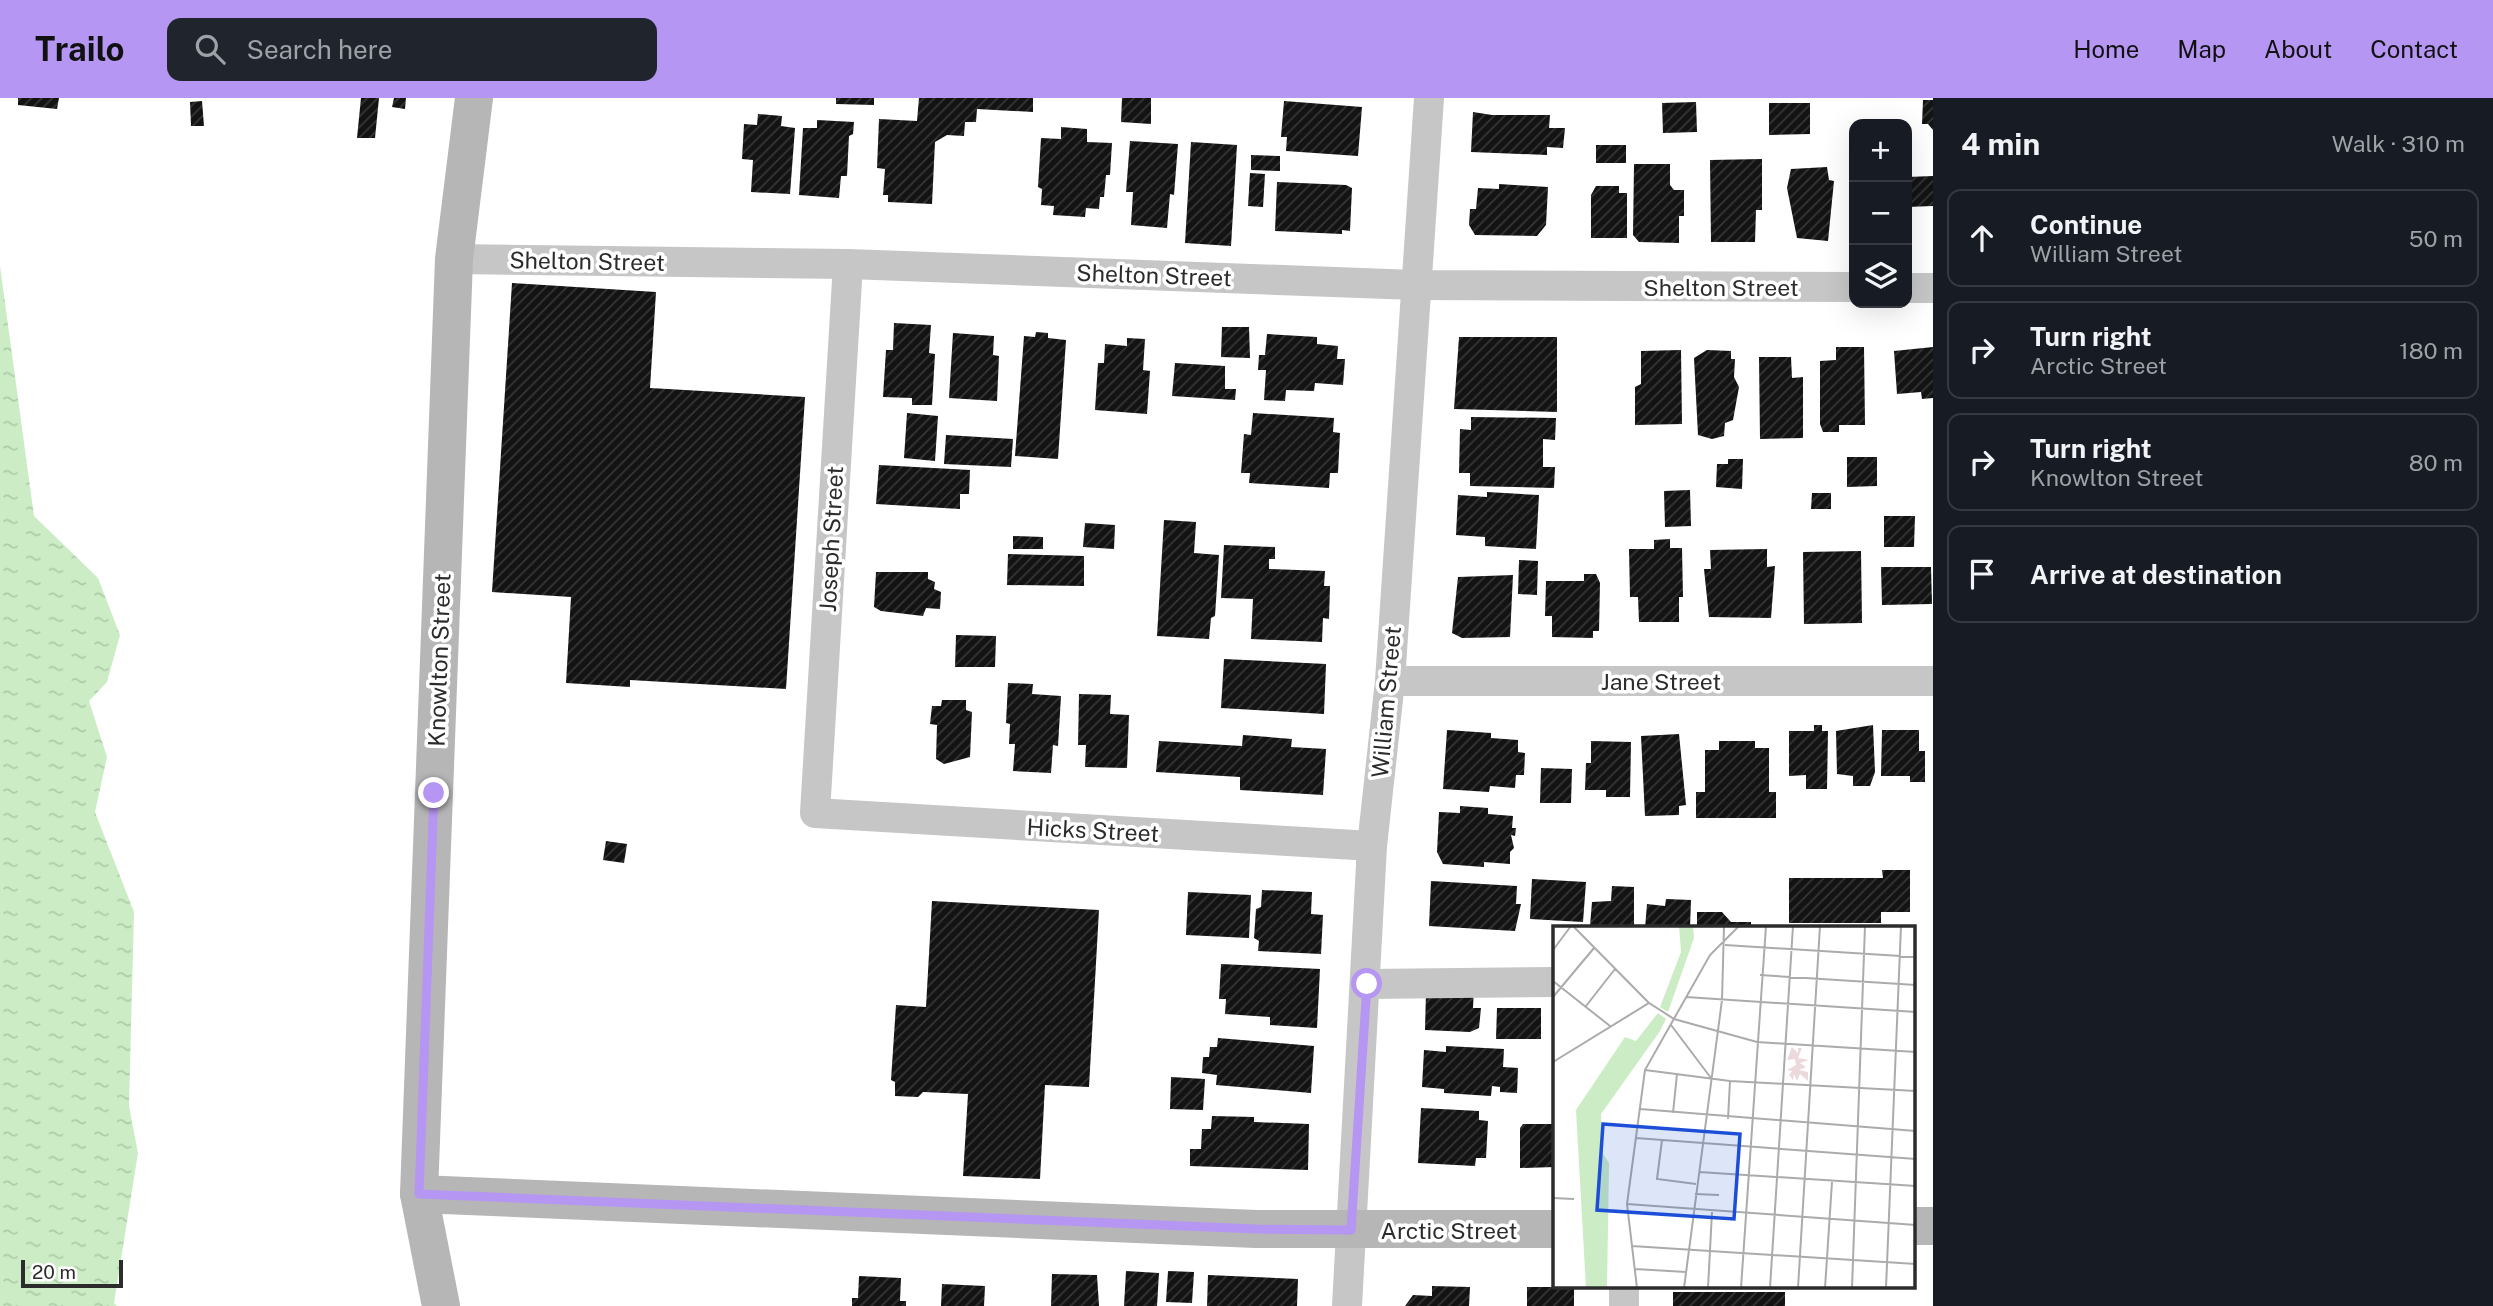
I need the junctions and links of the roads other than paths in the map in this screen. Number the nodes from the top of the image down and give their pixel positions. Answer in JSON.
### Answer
{"nodes":[{"id":1,"x":474,"y":98,"type":"edge"},
{"id":2,"x":1429,"y":98,"type":"edge"},
{"id":3,"x":454,"y":259,"type":"junction"},
{"id":4,"x":848,"y":264,"type":"junction"},
{"id":5,"x":1415,"y":285,"type":"junction"},
{"id":6,"x":1849,"y":288,"type":"edge"},
{"id":7,"x":1912,"y":288,"type":"edge"},
{"id":8,"x":1933,"y":288,"type":"edge"},
{"id":9,"x":1390,"y":681,"type":"junction"},
{"id":10,"x":1933,"y":681,"type":"edge"},
{"id":11,"x":815,"y":813,"type":"joint"},
{"id":12,"x":1372,"y":846,"type":"junction"},
{"id":13,"x":1553,"y":982,"type":"edge"},
{"id":14,"x":1367,"y":984,"type":"junction"},
{"id":15,"x":419,"y":1194,"type":"junction"},
{"id":16,"x":1553,"y":1229,"type":"edge"},
{"id":17,"x":1351,"y":1230,"type":"junction"},
{"id":18,"x":1624,"y":1288,"type":"edge"},
{"id":19,"x":441,"y":1306,"type":"edge"},
{"id":20,"x":1347,"y":1306,"type":"edge"},
{"id":21,"x":1624,"y":1306,"type":"edge"}],
"edges":[{"from":1,"to":3,"type":"main road","name":"Knowlton Street"},
{"from":2,"to":5,"type":"street","name":"William Street"},
{"from":3,"to":4,"type":"street","name":"Shelton Street"},
{"from":3,"to":15,"type":"main road","name":"Knowlton Street"},
{"from":4,"to":5,"type":"street","name":"Shelton Street"},
{"from":4,"to":11,"type":"street","name":"Joseph Street"},
{"from":5,"to":6,"type":"street","name":"Shelton Street"},
{"from":5,"to":9,"type":"street","name":"William Street"},
{"from":7,"to":8,"type":"street"},
{"from":9,"to":10,"type":"street","name":"Jane Street"},
{"from":9,"to":12,"type":"street","name":"William Street"},
{"from":11,"to":12,"type":"street","name":"Hicks Street"},
{"from":12,"to":14,"type":"street","name":"William Street"},
{"from":13,"to":14,"type":"street"},
{"from":14,"to":17,"type":"street","name":"William Street"},
{"from":15,"to":17,"type":"main road","name":"Arctic Street"},
{"from":15,"to":19,"type":"main road","name":"Knowlton Street"},
{"from":16,"to":17,"type":"main road","name":"Arctic Street"},
{"from":17,"to":20,"type":"street","name":"William Street"},
{"from":18,"to":21,"type":"street"}]}
